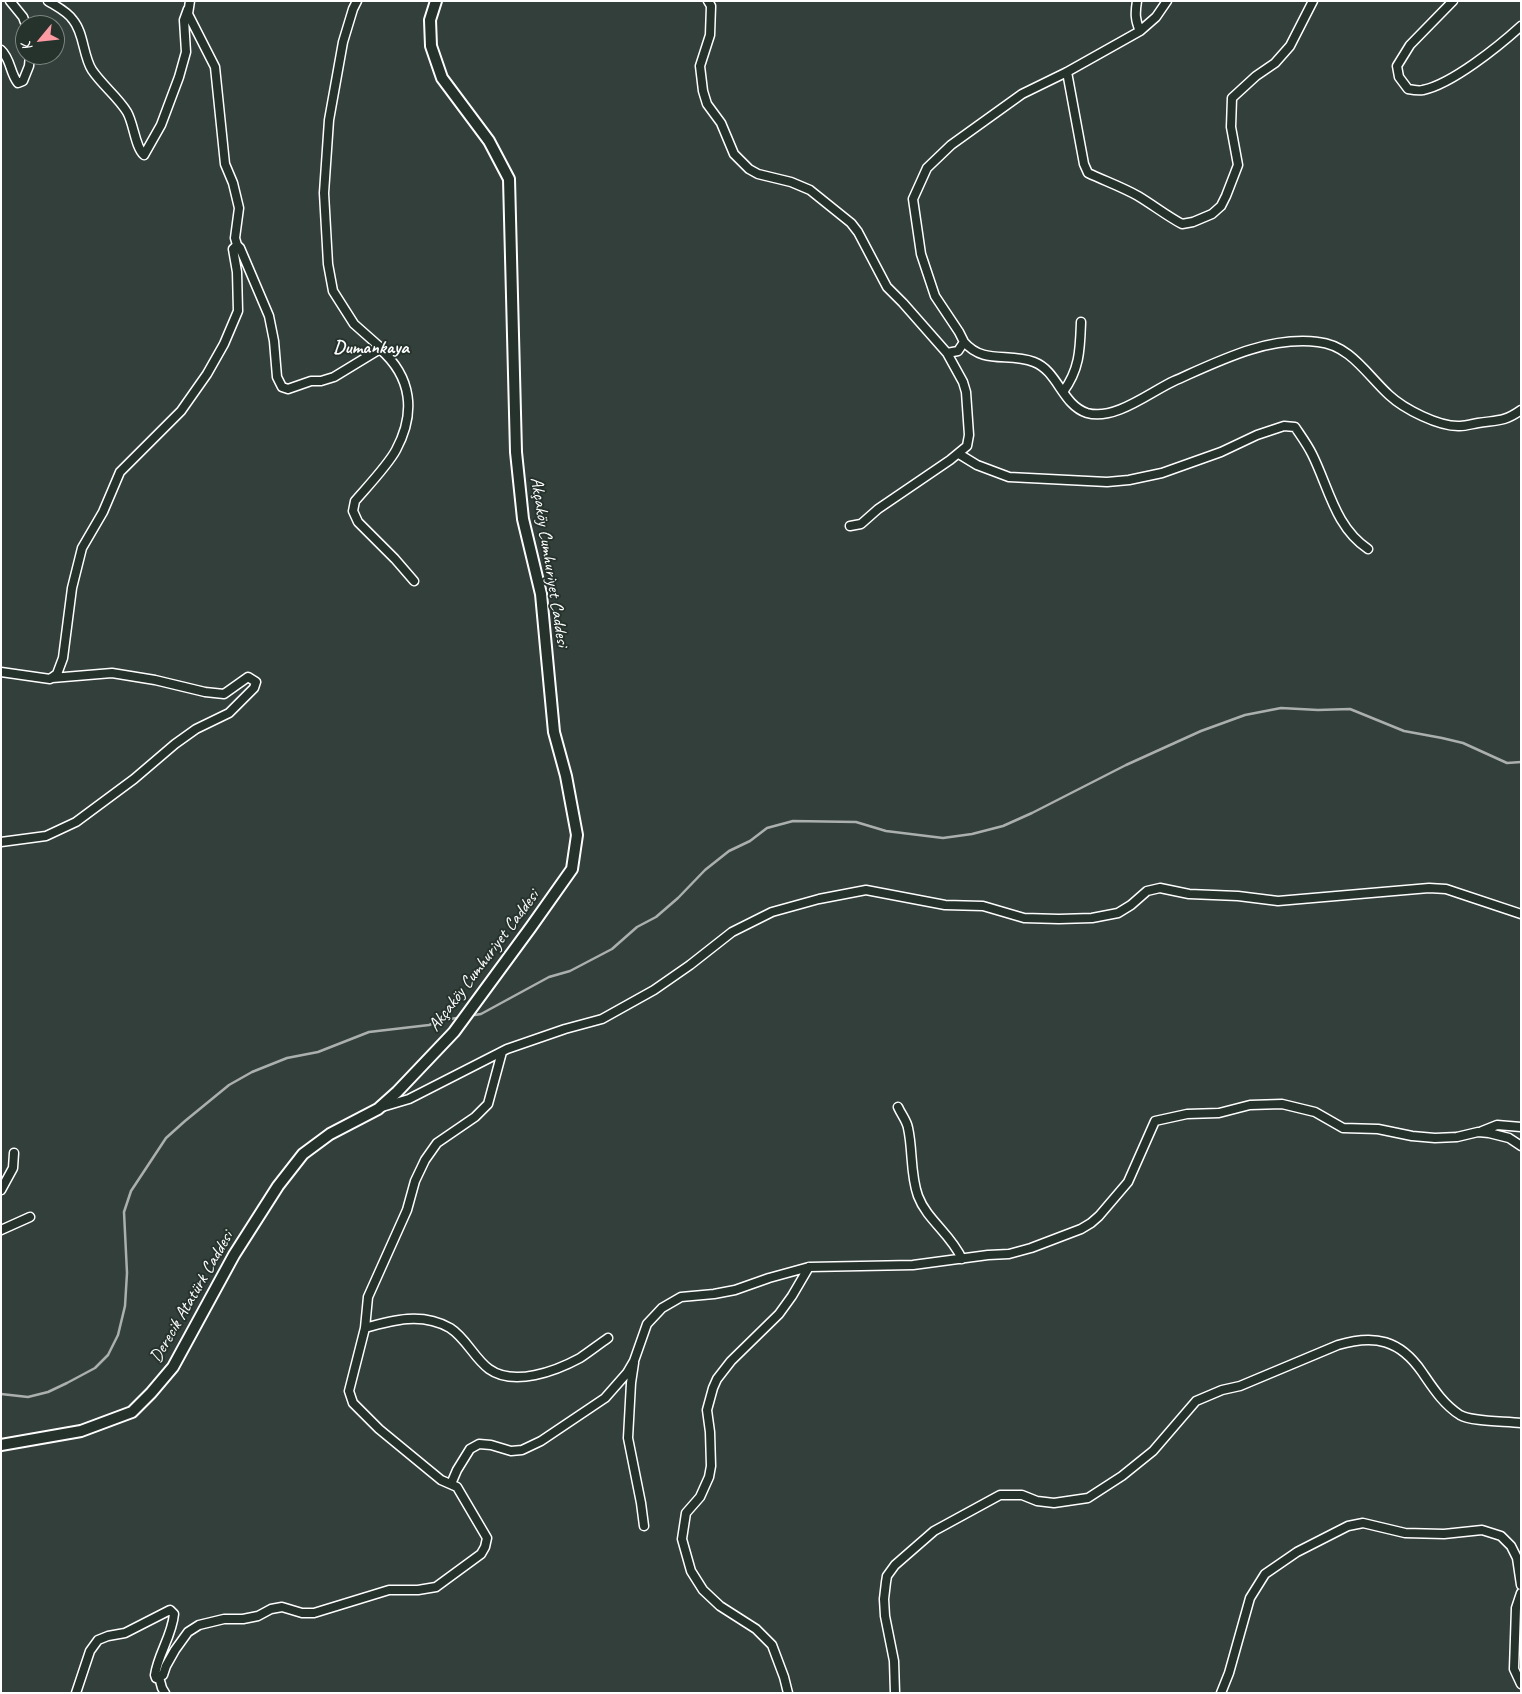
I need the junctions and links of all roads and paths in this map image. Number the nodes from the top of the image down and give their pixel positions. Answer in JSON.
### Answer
{"nodes":[{"id":1,"x":10,"y":1,"type":"edge"},
{"id":2,"x":48,"y":1,"type":"edge"},
{"id":3,"x":357,"y":1,"type":"edge"},
{"id":4,"x":436,"y":1,"type":"edge"},
{"id":5,"x":708,"y":1,"type":"edge"},
{"id":6,"x":1137,"y":1,"type":"edge"},
{"id":7,"x":1166,"y":1,"type":"edge"},
{"id":8,"x":1313,"y":1,"type":"edge"},
{"id":9,"x":1453,"y":1,"type":"edge"},
{"id":10,"x":189,"y":5,"type":"edge"},
{"id":11,"x":21,"y":15,"type":"edge"},
{"id":12,"x":1521,"y":26,"type":"edge"},
{"id":13,"x":1140,"y":31,"type":"junction"},
{"id":14,"x":1,"y":50,"type":"edge"},
{"id":15,"x":29,"y":65,"type":"edge"},
{"id":16,"x":1067,"y":72,"type":"junction"},
{"id":17,"x":237,"y":245,"type":"junction"},
{"id":18,"x":1081,"y":322,"type":"dead end"},
{"id":19,"x":964,"y":342,"type":"junction"},
{"id":20,"x":380,"y":349,"type":"junction"},
{"id":21,"x":948,"y":353,"type":"junction"},
{"id":22,"x":1063,"y":392,"type":"junction"},
{"id":23,"x":1521,"y":410,"type":"edge"},
{"id":24,"x":959,"y":454,"type":"junction"},
{"id":25,"x":850,"y":526,"type":"dead end"},
{"id":26,"x":1368,"y":549,"type":"dead end"},
{"id":27,"x":414,"y":581,"type":"dead end"},
{"id":28,"x":1,"y":672,"type":"edge"},
{"id":29,"x":50,"y":679,"type":"junction"},
{"id":30,"x":1,"y":842,"type":"edge"},
{"id":31,"x":1521,"y":914,"type":"edge"},
{"id":32,"x":502,"y":1052,"type":"junction"},
{"id":33,"x":898,"y":1107,"type":"dead end"},
{"id":34,"x":378,"y":1109,"type":"junction"},
{"id":35,"x":1521,"y":1127,"type":"edge"},
{"id":36,"x":1478,"y":1132,"type":"junction"},
{"id":37,"x":1521,"y":1146,"type":"edge"},
{"id":38,"x":14,"y":1153,"type":"dead end"},
{"id":39,"x":1,"y":1190,"type":"edge"},
{"id":40,"x":30,"y":1217,"type":"dead end"},
{"id":41,"x":1,"y":1230,"type":"edge"},
{"id":42,"x":962,"y":1259,"type":"junction"},
{"id":43,"x":809,"y":1267,"type":"junction"},
{"id":44,"x":365,"y":1328,"type":"junction"},
{"id":45,"x":608,"y":1338,"type":"dead end"},
{"id":46,"x":634,"y":1361,"type":"junction"},
{"id":47,"x":1521,"y":1423,"type":"edge"},
{"id":48,"x":1,"y":1446,"type":"edge"},
{"id":49,"x":451,"y":1484,"type":"junction"},
{"id":50,"x":644,"y":1526,"type":"dead end"},
{"id":51,"x":1521,"y":1585,"type":"edge"},
{"id":52,"x":1521,"y":1593,"type":"edge"},
{"id":53,"x":159,"y":1677,"type":"junction"},
{"id":54,"x":1521,"y":1684,"type":"edge"},
{"id":55,"x":76,"y":1693,"type":"edge"},
{"id":56,"x":165,"y":1693,"type":"edge"},
{"id":57,"x":788,"y":1693,"type":"edge"},
{"id":58,"x":895,"y":1693,"type":"edge"},
{"id":59,"x":1221,"y":1693,"type":"edge"}],
"edges":[{"from":1,"to":11,"type":"street"},
{"from":2,"to":10,"type":"street"},
{"from":3,"to":20,"type":"street"},
{"from":4,"to":34,"type":"main road","name":"Akçaköy Cumhuriyet Caddesi"},
{"from":5,"to":21,"type":"street"},
{"from":6,"to":13,"type":"street"},
{"from":7,"to":13,"type":"street"},
{"from":8,"to":16,"type":"street"},
{"from":9,"to":12,"type":"street"},
{"from":10,"to":17,"type":"street"},
{"from":13,"to":16,"type":"street"},
{"from":14,"to":15,"type":"street"},
{"from":16,"to":19,"type":"street"},
{"from":17,"to":20,"type":"street"},
{"from":17,"to":29,"type":"street"},
{"from":18,"to":22,"type":"street"},
{"from":19,"to":21,"type":"street"},
{"from":19,"to":22,"type":"street"},
{"from":20,"to":27,"type":"street"},
{"from":21,"to":24,"type":"street"},
{"from":22,"to":23,"type":"street"},
{"from":24,"to":25,"type":"street"},
{"from":24,"to":26,"type":"street"},
{"from":28,"to":29,"type":"street"},
{"from":29,"to":30,"type":"street"},
{"from":31,"to":32,"type":"street"},
{"from":32,"to":34,"type":"street"},
{"from":32,"to":44,"type":"street"},
{"from":33,"to":42,"type":"street"},
{"from":34,"to":48,"type":"main road","name":"Derecik Atatürk Caddesi"},
{"from":35,"to":36,"type":"street"},
{"from":36,"to":37,"type":"street"},
{"from":36,"to":42,"type":"street"},
{"from":38,"to":39,"type":"street"},
{"from":40,"to":41,"type":"street"},
{"from":42,"to":43,"type":"street"},
{"from":43,"to":46,"type":"street"},
{"from":43,"to":57,"type":"street"},
{"from":44,"to":45,"type":"street"},
{"from":44,"to":49,"type":"street"},
{"from":46,"to":49,"type":"street"},
{"from":46,"to":50,"type":"street"},
{"from":47,"to":58,"type":"street"},
{"from":49,"to":53,"type":"street"},
{"from":51,"to":59,"type":"street"},
{"from":52,"to":54,"type":"street"},
{"from":53,"to":55,"type":"street"},
{"from":53,"to":56,"type":"street"}]}
